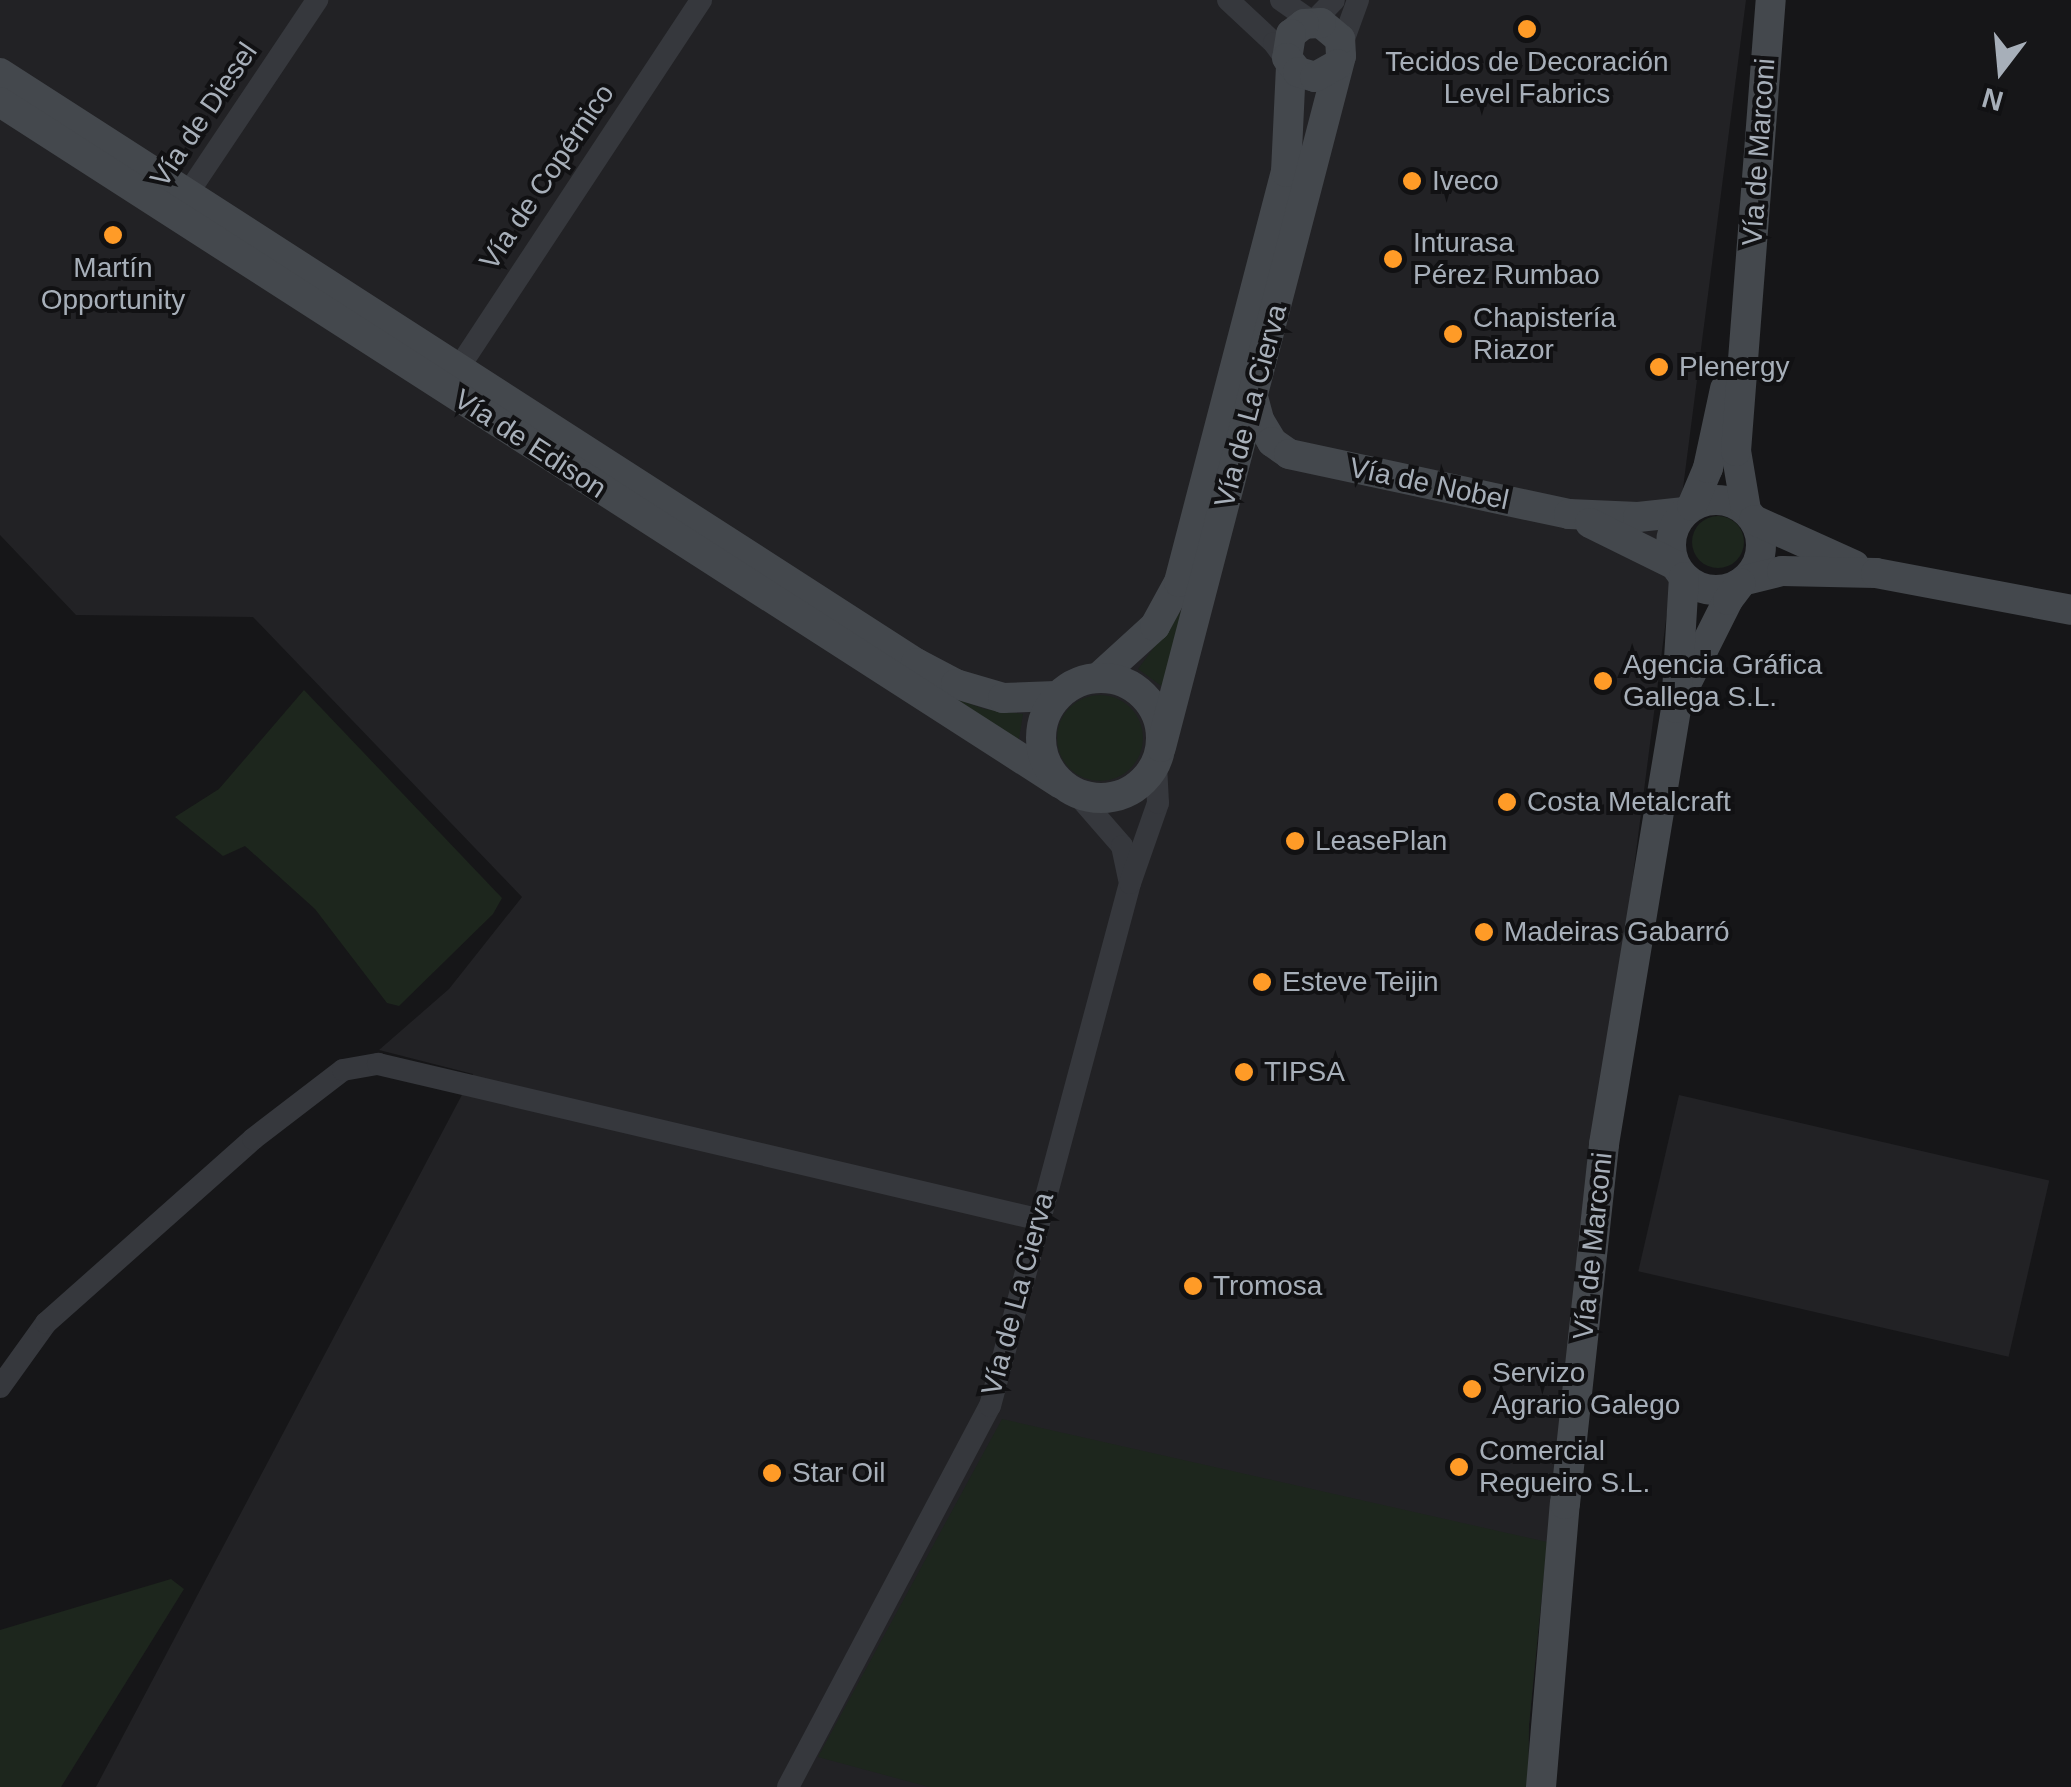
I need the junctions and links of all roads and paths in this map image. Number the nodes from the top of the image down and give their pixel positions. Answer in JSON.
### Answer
{"nodes":[{"id":1,"x":318,"y":0,"type":"edge"},
{"id":2,"x":701,"y":0,"type":"edge"},
{"id":3,"x":1228,"y":0,"type":"edge"},
{"id":4,"x":1281,"y":0,"type":"edge"},
{"id":5,"x":1358,"y":0,"type":"edge"},
{"id":6,"x":1771,"y":0,"type":"edge"},
{"id":7,"x":1323,"y":11,"type":"edge"},
{"id":8,"x":1340,"y":55,"type":"junction"},
{"id":9,"x":1291,"y":66,"type":"junction"},
{"id":10,"x":0,"y":73,"type":"edge"},
{"id":11,"x":0,"y":102,"type":"edge"},
{"id":12,"x":181,"y":203,"type":"junction"},
{"id":13,"x":1746,"y":303,"type":"junction"},
{"id":14,"x":452,"y":378,"type":"junction"},
{"id":15,"x":1253,"y":396,"type":"junction"},
{"id":16,"x":1288,"y":454,"type":"junction"},
{"id":17,"x":1230,"y":484,"type":"junction"},
{"id":18,"x":1689,"y":509,"type":"junction"},
{"id":19,"x":1568,"y":514,"type":"junction"},
{"id":20,"x":1750,"y":515,"type":"junction"},
{"id":21,"x":1680,"y":571,"type":"junction"},
{"id":22,"x":1876,"y":573,"type":"junction"},
{"id":23,"x":1744,"y":582,"type":"junction"},
{"id":24,"x":2071,"y":610,"type":"edge"},
{"id":25,"x":1099,"y":677,"type":"junction"},
{"id":26,"x":1056,"y":696,"type":"junction"},
{"id":27,"x":1676,"y":708,"type":"junction"},
{"id":28,"x":1158,"y":756,"type":"junction"},
{"id":29,"x":1069,"y":789,"type":"junction"},
{"id":30,"x":1130,"y":883,"type":"junction"},
{"id":31,"x":1038,"y":1219,"type":"junction"},
{"id":32,"x":0,"y":1388,"type":"edge"},
{"id":33,"x":788,"y":1787,"type":"edge"},
{"id":34,"x":1540,"y":1787,"type":"edge"}],
"edges":[{"from":1,"to":12,"type":"street","name":"Vía de Diesel"},
{"from":2,"to":14,"type":"street","name":"Vía de Copérnico"},
{"from":3,"to":9,"type":"street"},
{"from":4,"to":7,"type":"street"},
{"from":5,"to":8,"type":"street","name":"Vía de La Cierva"},
{"from":6,"to":13,"type":"main road","name":"Vía de Marconi"},
{"from":7,"to":8,"type":"main road"},
{"from":7,"to":9,"type":"main road","name":"Vía de La Cierva"},
{"from":8,"to":9,"type":"main road"},
{"from":8,"to":15,"type":"main road","name":"Vía de La Cierva"},
{"from":9,"to":25,"type":"main road","name":"Vía de La Cierva"},
{"from":10,"to":12,"type":"main road","name":"Vía de Edison"},
{"from":11,"to":12,"type":"main road","name":"Vía de Edison"},
{"from":12,"to":14,"type":"main road","name":"Vía de Edison"},
{"from":13,"to":18,"type":"main road","name":"Vía de Marconi"},
{"from":13,"to":20,"type":"main road","name":"Vía de Marconi"},
{"from":14,"to":26,"type":"main road","name":"Vía de Edison"},
{"from":14,"to":29,"type":"main road","name":"Vía de Edison"},
{"from":15,"to":16,"type":"main road"},
{"from":15,"to":17,"type":"main road","name":"Vía de La Cierva"},
{"from":16,"to":17,"type":"main road"},
{"from":16,"to":19,"type":"main road","name":"Vía de Nobel"},
{"from":17,"to":28,"type":"main road","name":"Vía de La Cierva"},
{"from":18,"to":19,"type":"main road","name":"Vía de Nobel"},
{"from":18,"to":20,"type":"main road"},
{"from":18,"to":21,"type":"main road"},
{"from":19,"to":21,"type":"main road","name":"Vía de Nobel"},
{"from":20,"to":22,"type":"main road"},
{"from":20,"to":23,"type":"main road"},
{"from":21,"to":23,"type":"main road"},
{"from":21,"to":27,"type":"main road","name":"Vía de Marconi"},
{"from":22,"to":23,"type":"main road"},
{"from":22,"to":24,"type":"main road"},
{"from":23,"to":27,"type":"main road","name":"Vía de Marconi"},
{"from":25,"to":26,"type":"main road"},
{"from":25,"to":28,"type":"main road"},
{"from":26,"to":29,"type":"main road"},
{"from":27,"to":34,"type":"main road","name":"Vía de Marconi"},
{"from":28,"to":29,"type":"main road"},
{"from":28,"to":30,"type":"street","name":"Vía de La Cierva"},
{"from":29,"to":30,"type":"street"},
{"from":30,"to":31,"type":"street","name":"Vía de La Cierva"},
{"from":31,"to":32,"type":"street"},
{"from":31,"to":33,"type":"street","name":"Vía de La Cierva"}]}
